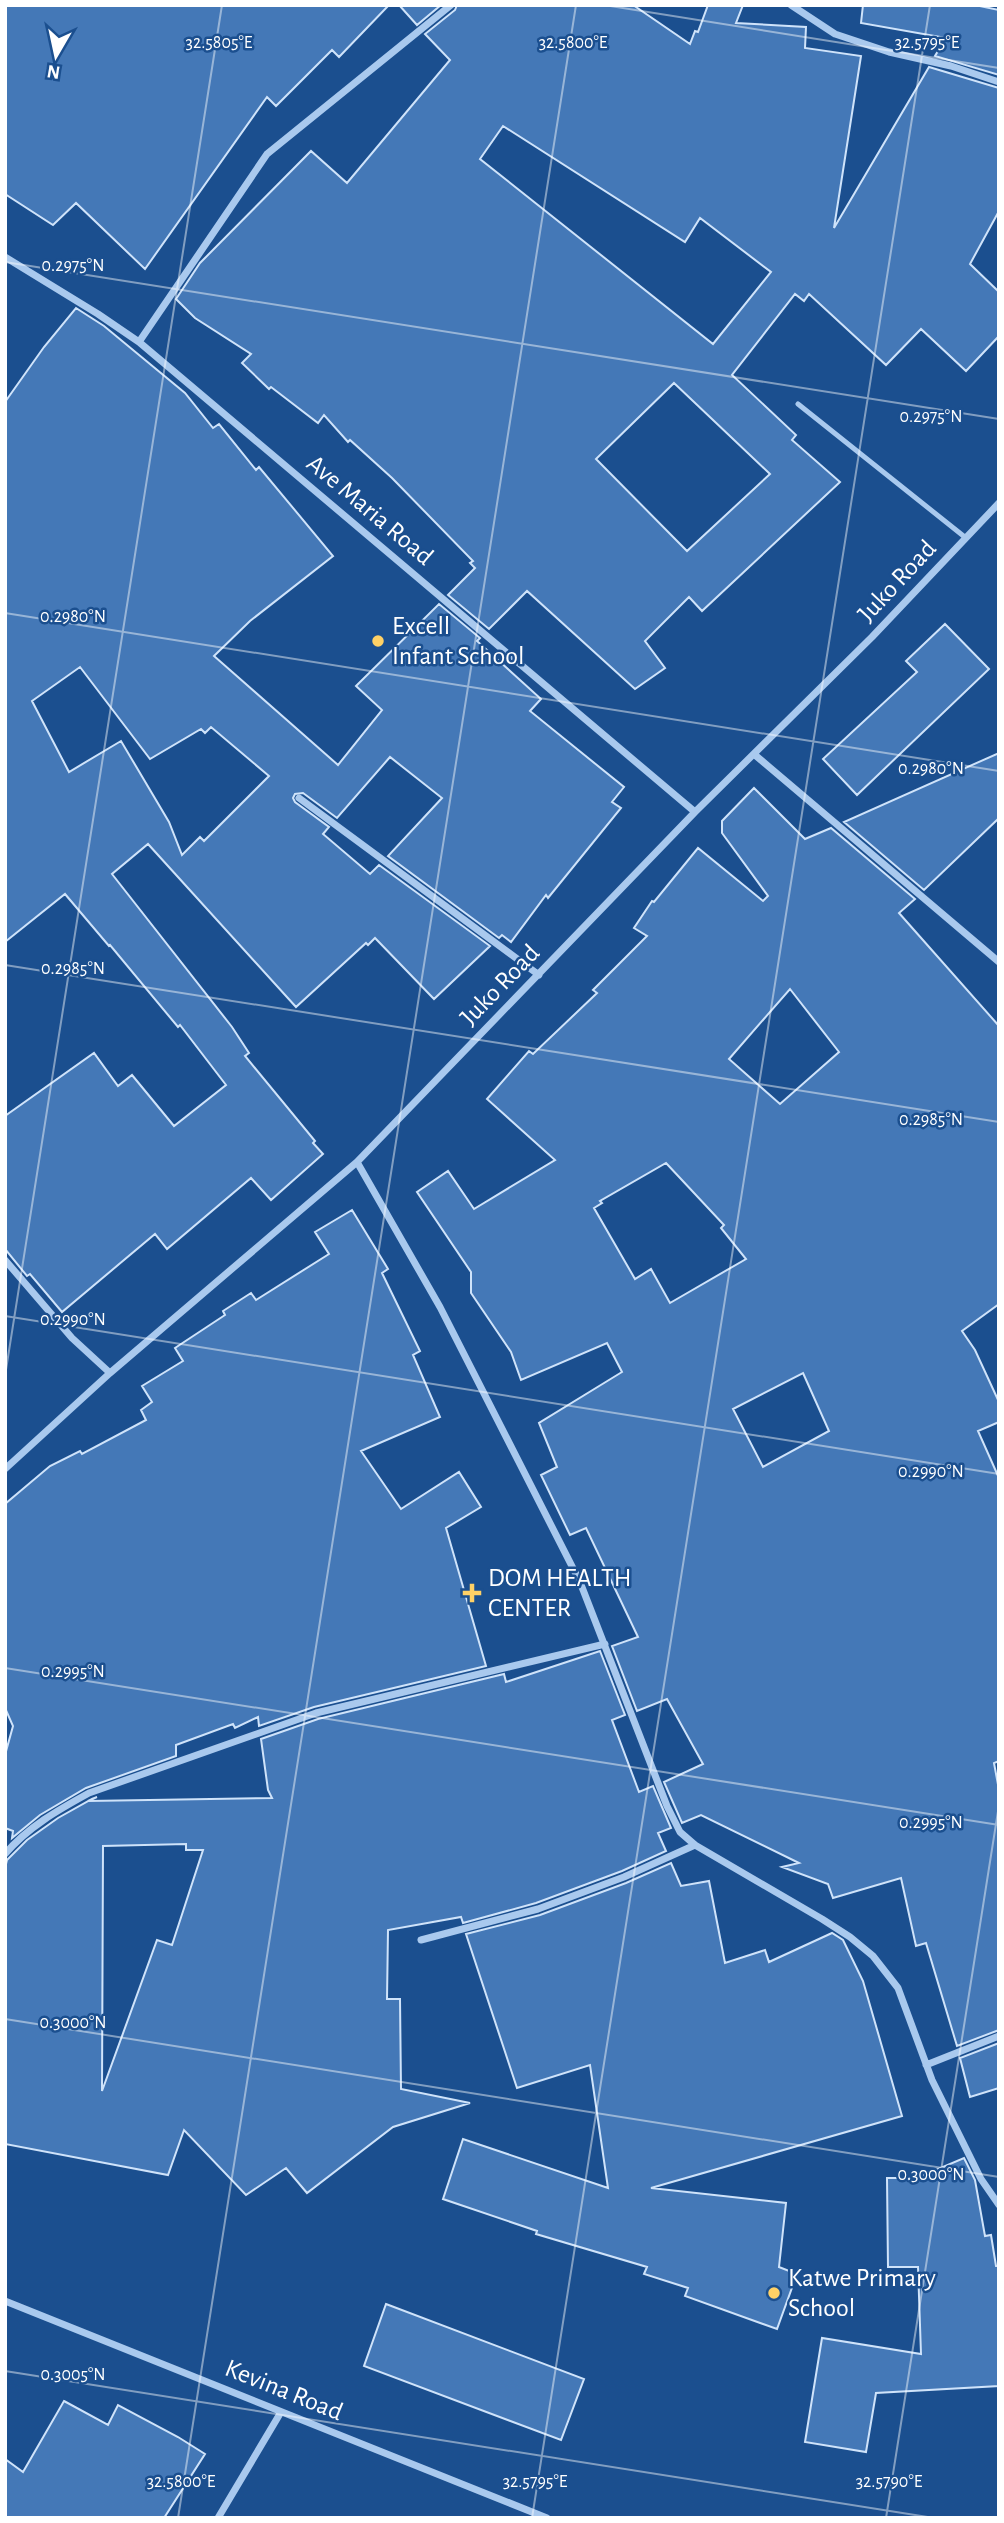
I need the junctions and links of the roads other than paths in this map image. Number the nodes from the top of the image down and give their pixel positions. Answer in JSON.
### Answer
{"nodes":[{"id":1,"x":451,"y":5,"type":"edge"},
{"id":2,"x":790,"y":5,"type":"edge"},
{"id":3,"x":999,"y":82,"type":"edge"},
{"id":4,"x":5,"y":257,"type":"edge"},
{"id":5,"x":139,"y":342,"type":"junction"},
{"id":6,"x":798,"y":404,"type":"dead end"},
{"id":7,"x":999,"y":503,"type":"edge"},
{"id":8,"x":966,"y":538,"type":"junction"},
{"id":9,"x":755,"y":755,"type":"junction"},
{"id":10,"x":299,"y":797,"type":"dead end"},
{"id":11,"x":695,"y":813,"type":"junction"},
{"id":12,"x":999,"y":962,"type":"edge"},
{"id":13,"x":539,"y":975,"type":"junction"},
{"id":14,"x":357,"y":1163,"type":"junction"},
{"id":15,"x":5,"y":1260,"type":"edge"},
{"id":16,"x":110,"y":1373,"type":"junction"},
{"id":17,"x":5,"y":1469,"type":"edge"},
{"id":18,"x":605,"y":1644,"type":"junction"},
{"id":19,"x":695,"y":1845,"type":"junction"},
{"id":20,"x":5,"y":1854,"type":"edge"},
{"id":21,"x":421,"y":1940,"type":"dead end"},
{"id":22,"x":999,"y":2036,"type":"edge"},
{"id":23,"x":926,"y":2065,"type":"junction"},
{"id":24,"x":999,"y":2205,"type":"edge"},
{"id":25,"x":5,"y":2301,"type":"edge"},
{"id":26,"x":281,"y":2412,"type":"junction"},
{"id":27,"x":218,"y":2518,"type":"edge"},
{"id":28,"x":548,"y":2518,"type":"edge"}],
"edges":[{"from":1,"to":5,"type":"street"},
{"from":2,"to":3,"type":"street"},
{"from":4,"to":5,"type":"street","name":"Ave Maria Road"},
{"from":5,"to":11,"type":"street","name":"Ave Maria Road"},
{"from":6,"to":8,"type":"lane"},
{"from":7,"to":8,"type":"street","name":"Juko Road"},
{"from":8,"to":9,"type":"street","name":"Juko Road"},
{"from":9,"to":11,"type":"street","name":"Juko Road"},
{"from":9,"to":12,"type":"street"},
{"from":10,"to":13,"type":"street"},
{"from":11,"to":13,"type":"street","name":"Juko Road"},
{"from":13,"to":14,"type":"street","name":"Juko Road"},
{"from":14,"to":16,"type":"street","name":"Juko Road"},
{"from":14,"to":18,"type":"street"},
{"from":15,"to":16,"type":"street"},
{"from":16,"to":17,"type":"street","name":"Juko Road"},
{"from":18,"to":19,"type":"street"},
{"from":18,"to":20,"type":"street"},
{"from":19,"to":21,"type":"street"},
{"from":19,"to":23,"type":"street"},
{"from":22,"to":23,"type":"street"},
{"from":23,"to":24,"type":"street"},
{"from":25,"to":26,"type":"street","name":"Kevina Road"},
{"from":26,"to":27,"type":"street"},
{"from":26,"to":28,"type":"street","name":"Kevina Road"}]}
